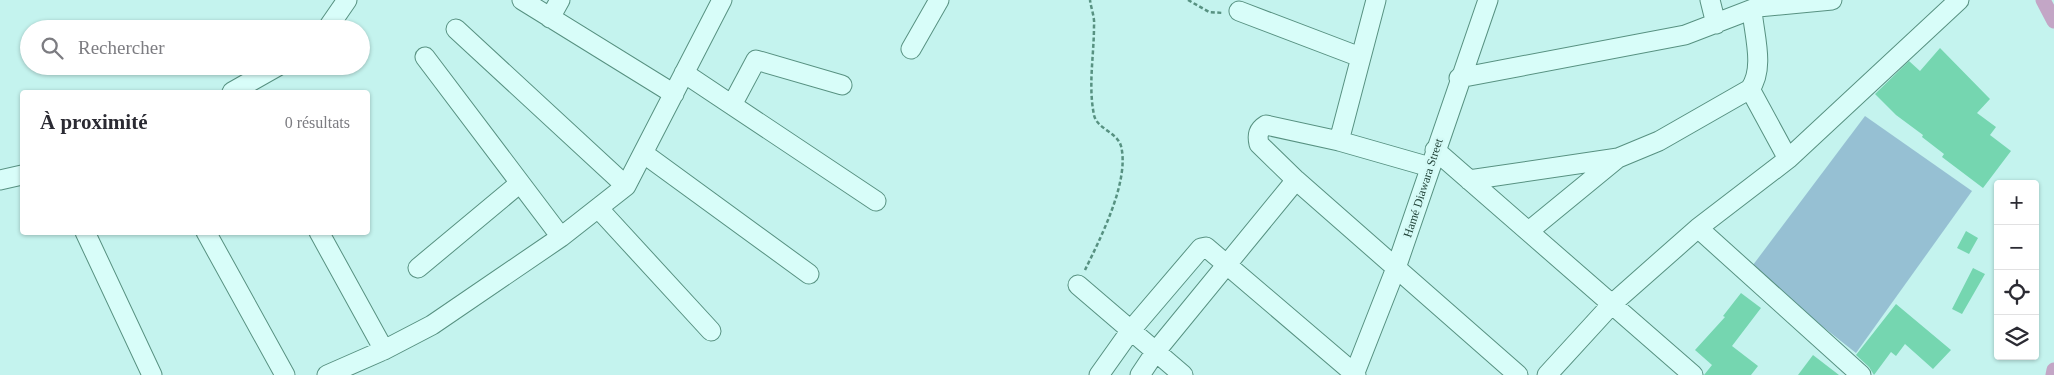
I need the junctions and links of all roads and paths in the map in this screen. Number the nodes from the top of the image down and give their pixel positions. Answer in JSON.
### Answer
{"nodes":[{"id":1,"x":347,"y":0,"type":"edge"},
{"id":2,"x":522,"y":0,"type":"edge"},
{"id":3,"x":560,"y":0,"type":"edge"},
{"id":4,"x":722,"y":0,"type":"edge"},
{"id":5,"x":938,"y":0,"type":"edge"},
{"id":6,"x":1090,"y":0,"type":"edge"},
{"id":7,"x":1188,"y":0,"type":"edge"},
{"id":8,"x":1488,"y":0,"type":"edge"},
{"id":9,"x":1710,"y":0,"type":"edge"},
{"id":10,"x":1832,"y":0,"type":"edge"},
{"id":11,"x":1959,"y":0,"type":"edge"},
{"id":12,"x":1371,"y":1,"type":"edge"},
{"id":13,"x":1756,"y":6,"type":"edge"},
{"id":14,"x":1239,"y":11,"type":"joint"},
{"id":15,"x":550,"y":18,"type":"junction"},
{"id":16,"x":334,"y":20,"type":"edge"},
{"id":17,"x":1716,"y":24,"type":"junction"},
{"id":18,"x":456,"y":29,"type":"dead end"},
{"id":19,"x":911,"y":49,"type":"dead end"},
{"id":20,"x":425,"y":57,"type":"dead end"},
{"id":21,"x":1360,"y":57,"type":"junction"},
{"id":22,"x":684,"y":73,"type":"junction"},
{"id":23,"x":262,"y":75,"type":"edge"},
{"id":24,"x":1459,"y":78,"type":"junction"},
{"id":25,"x":842,"y":85,"type":"dead end"},
{"id":26,"x":1750,"y":89,"type":"junction"},
{"id":27,"x":236,"y":90,"type":"edge"},
{"id":28,"x":674,"y":94,"type":"junction"},
{"id":29,"x":732,"y":105,"type":"junction"},
{"id":30,"x":1339,"y":141,"type":"junction"},
{"id":31,"x":643,"y":153,"type":"junction"},
{"id":32,"x":1618,"y":158,"type":"junction"},
{"id":33,"x":1788,"y":158,"type":"junction"},
{"id":34,"x":1432,"y":159,"type":"junction"},
{"id":35,"x":20,"y":175,"type":"edge"},
{"id":36,"x":0,"y":180,"type":"edge"},
{"id":37,"x":1296,"y":180,"type":"junction"},
{"id":38,"x":1468,"y":180,"type":"junction"},
{"id":39,"x":520,"y":183,"type":"junction"},
{"id":40,"x":626,"y":186,"type":"junction"},
{"id":41,"x":876,"y":201,"type":"dead end"},
{"id":42,"x":598,"y":208,"type":"junction"},
{"id":43,"x":1698,"y":228,"type":"junction"},
{"id":44,"x":1529,"y":231,"type":"junction"},
{"id":45,"x":86,"y":235,"type":"edge"},
{"id":46,"x":208,"y":235,"type":"edge"},
{"id":47,"x":321,"y":235,"type":"edge"},
{"id":48,"x":561,"y":237,"type":"junction"},
{"id":49,"x":1228,"y":264,"type":"junction"},
{"id":50,"x":418,"y":268,"type":"dead end"},
{"id":51,"x":1396,"y":268,"type":"junction"},
{"id":52,"x":809,"y":274,"type":"dead end"},
{"id":53,"x":1078,"y":285,"type":"joint"},
{"id":54,"x":1612,"y":304,"type":"junction"},
{"id":55,"x":1131,"y":330,"type":"junction"},
{"id":56,"x":711,"y":331,"type":"dead end"},
{"id":57,"x":384,"y":350,"type":"junction"},
{"id":58,"x":1156,"y":352,"type":"junction"},
{"id":59,"x":1355,"y":374,"type":"edge"},
{"id":60,"x":152,"y":375,"type":"edge"},
{"id":61,"x":285,"y":375,"type":"edge"},
{"id":62,"x":327,"y":375,"type":"edge"},
{"id":63,"x":1099,"y":375,"type":"edge"},
{"id":64,"x":1140,"y":375,"type":"edge"},
{"id":65,"x":1183,"y":375,"type":"edge"},
{"id":66,"x":1518,"y":375,"type":"edge"},
{"id":67,"x":1547,"y":375,"type":"edge"},
{"id":68,"x":1693,"y":375,"type":"edge"},
{"id":69,"x":1861,"y":375,"type":"edge"}],
"edges":[{"from":1,"to":16,"type":"street"},
{"from":2,"to":15,"type":"street"},
{"from":3,"to":15,"type":"street"},
{"from":4,"to":22,"type":"street"},
{"from":5,"to":19,"type":"street"},
{"from":6,"to":53,"type":"path"},
{"from":7,"to":14,"type":"path"},
{"from":8,"to":24,"type":"street","name":"Hamé Diawara Street"},
{"from":9,"to":17,"type":"street"},
{"from":10,"to":13,"type":"street"},
{"from":11,"to":33,"type":"street"},
{"from":12,"to":21,"type":"street"},
{"from":13,"to":17,"type":"street"},
{"from":13,"to":26,"type":"street"},
{"from":14,"to":21,"type":"street"},
{"from":15,"to":28,"type":"street"},
{"from":17,"to":24,"type":"street"},
{"from":18,"to":40,"type":"street"},
{"from":20,"to":39,"type":"street"},
{"from":21,"to":30,"type":"street"},
{"from":22,"to":28,"type":"street"},
{"from":22,"to":29,"type":"street"},
{"from":23,"to":27,"type":"street"},
{"from":24,"to":34,"type":"street","name":"Hamé Diawara Street"},
{"from":25,"to":29,"type":"street"},
{"from":26,"to":32,"type":"street"},
{"from":26,"to":33,"type":"street"},
{"from":28,"to":31,"type":"street"},
{"from":29,"to":41,"type":"street"},
{"from":30,"to":34,"type":"street"},
{"from":30,"to":37,"type":"street"},
{"from":31,"to":40,"type":"street"},
{"from":31,"to":52,"type":"street"},
{"from":32,"to":38,"type":"street"},
{"from":32,"to":44,"type":"street"},
{"from":33,"to":43,"type":"street"},
{"from":34,"to":38,"type":"street"},
{"from":34,"to":51,"type":"street","name":"Hamé Diawara Street"},
{"from":35,"to":36,"type":"street"},
{"from":37,"to":49,"type":"street"},
{"from":37,"to":51,"type":"street"},
{"from":38,"to":44,"type":"street"},
{"from":39,"to":48,"type":"street"},
{"from":39,"to":50,"type":"street"},
{"from":40,"to":42,"type":"street"},
{"from":42,"to":48,"type":"street"},
{"from":42,"to":56,"type":"street"},
{"from":43,"to":54,"type":"street"},
{"from":43,"to":69,"type":"street"},
{"from":44,"to":54,"type":"street"},
{"from":45,"to":60,"type":"street"},
{"from":46,"to":61,"type":"street"},
{"from":47,"to":57,"type":"street"},
{"from":48,"to":57,"type":"street"},
{"from":49,"to":55,"type":"street"},
{"from":49,"to":58,"type":"street"},
{"from":49,"to":59,"type":"street"},
{"from":51,"to":59,"type":"street","name":"Hamé Diawara Street"},
{"from":51,"to":66,"type":"street"},
{"from":53,"to":55,"type":"street"},
{"from":54,"to":67,"type":"street"},
{"from":54,"to":68,"type":"street"},
{"from":55,"to":58,"type":"street"},
{"from":55,"to":63,"type":"street"},
{"from":57,"to":62,"type":"street"},
{"from":58,"to":64,"type":"street"},
{"from":58,"to":65,"type":"street"}]}
